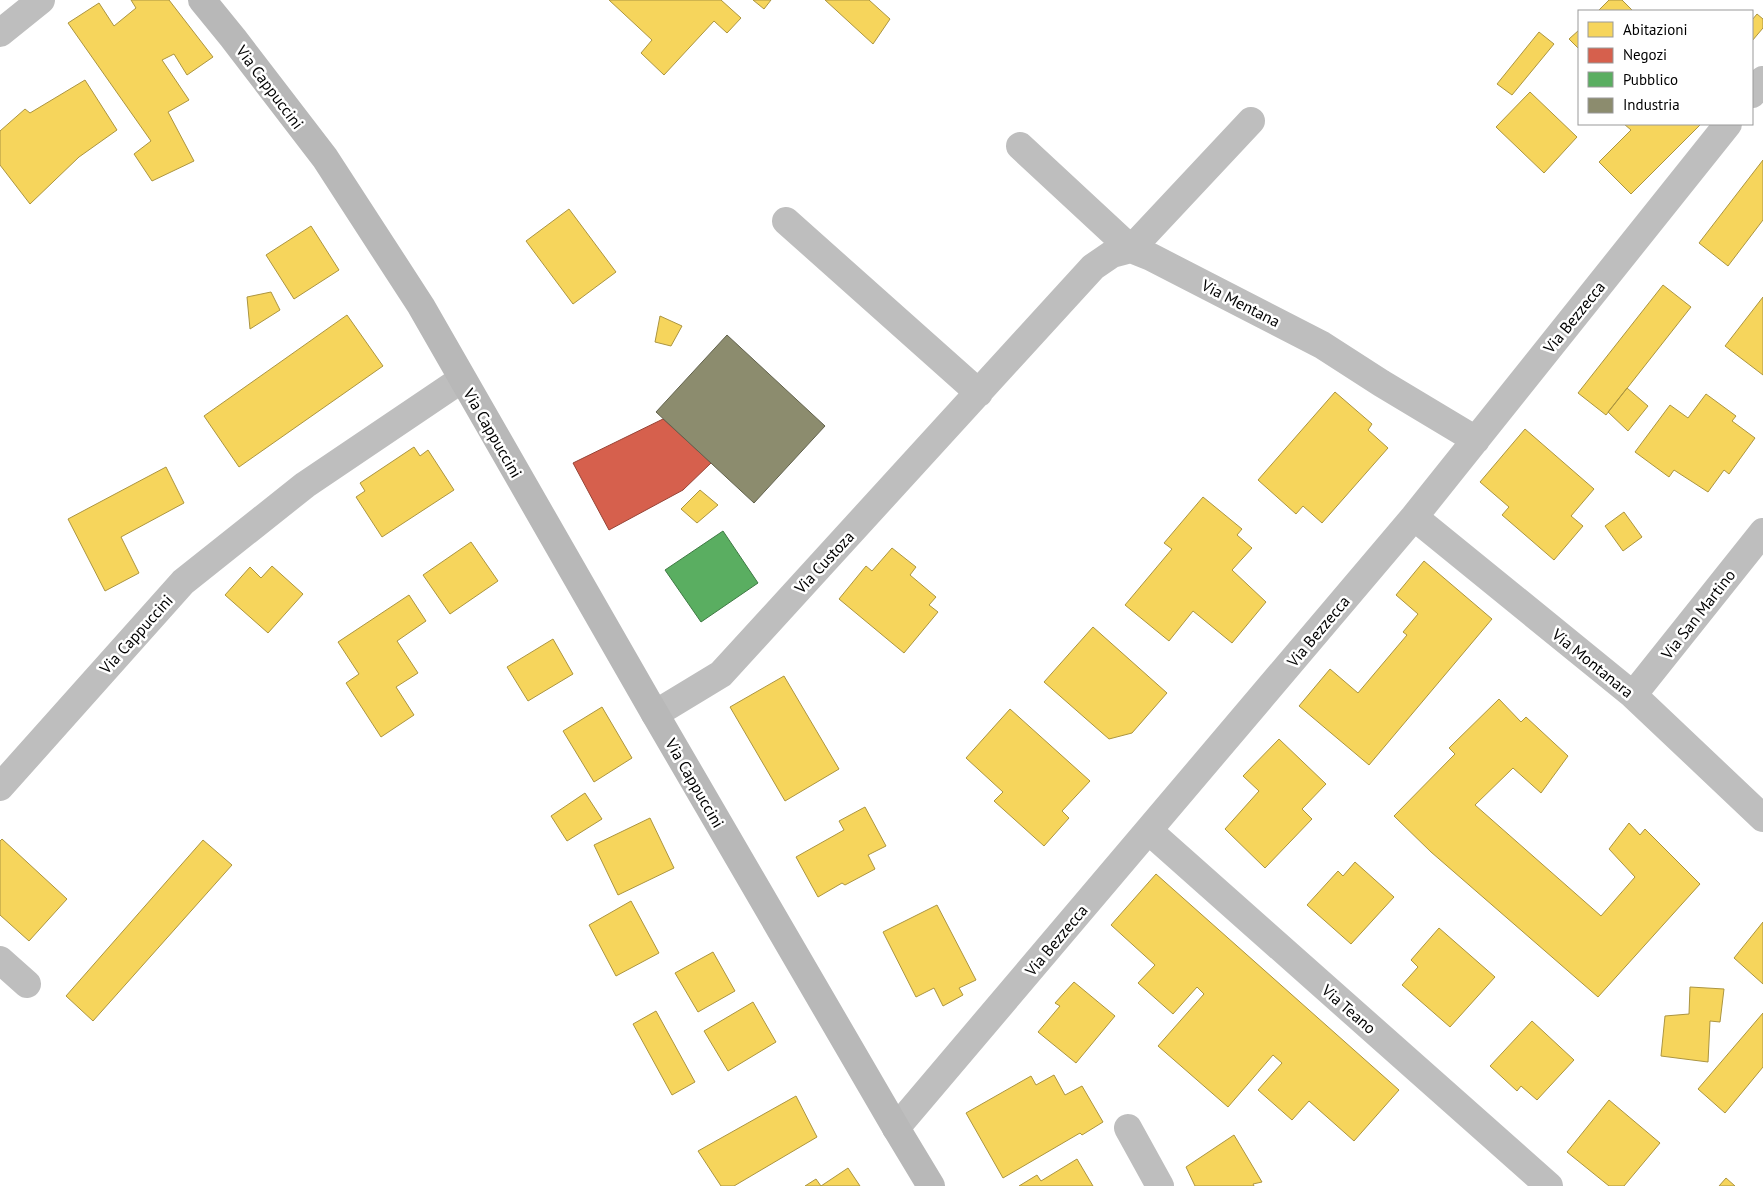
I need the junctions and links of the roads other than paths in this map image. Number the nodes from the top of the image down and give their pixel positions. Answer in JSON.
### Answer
{"nodes":[{"id":1,"x":41,"y":0,"type":"edge"},
{"id":2,"x":202,"y":0,"type":"edge"},
{"id":3,"x":0,"y":33,"type":"edge"},
{"id":4,"x":1763,"y":80,"type":"edge"},
{"id":5,"x":1753,"y":93,"type":"edge"},
{"id":6,"x":1251,"y":121,"type":"dead end"},
{"id":7,"x":1727,"y":125,"type":"edge"},
{"id":8,"x":1020,"y":146,"type":"dead end"},
{"id":9,"x":786,"y":221,"type":"dead end"},
{"id":10,"x":1131,"y":249,"type":"junction"},
{"id":11,"x":462,"y":379,"type":"junction"},
{"id":12,"x":979,"y":392,"type":"junction"},
{"id":13,"x":1476,"y":440,"type":"junction"},
{"id":14,"x":1414,"y":517,"type":"junction"},
{"id":15,"x":1763,"y":532,"type":"edge"},
{"id":16,"x":1634,"y":696,"type":"junction"},
{"id":17,"x":655,"y":714,"type":"junction"},
{"id":18,"x":0,"y":787,"type":"edge"},
{"id":19,"x":1763,"y":818,"type":"edge"},
{"id":20,"x":1148,"y":832,"type":"junction"},
{"id":21,"x":0,"y":960,"type":"edge"},
{"id":22,"x":27,"y":984,"type":"dead end"},
{"id":23,"x":896,"y":1128,"type":"junction"},
{"id":24,"x":1128,"y":1128,"type":"dead end"},
{"id":25,"x":931,"y":1186,"type":"edge"},
{"id":26,"x":1160,"y":1186,"type":"edge"},
{"id":27,"x":1549,"y":1186,"type":"edge"}],
"edges":[{"from":1,"to":3,"type":"street"},
{"from":2,"to":11,"type":"main road","name":"Via Cappuccini"},
{"from":4,"to":5,"type":"street"},
{"from":6,"to":10,"type":"street"},
{"from":7,"to":13,"type":"street","name":"Via Bezzecca"},
{"from":8,"to":10,"type":"street","name":"Via Mentana"},
{"from":9,"to":12,"type":"street"},
{"from":10,"to":12,"type":"street","name":"Via Custoza"},
{"from":10,"to":13,"type":"street","name":"Via Mentana"},
{"from":11,"to":17,"type":"main road","name":"Via Cappuccini"},
{"from":11,"to":18,"type":"street","name":"Via Cappuccini"},
{"from":12,"to":17,"type":"street","name":"Via Custoza"},
{"from":13,"to":14,"type":"street","name":"Via Bezzecca"},
{"from":14,"to":16,"type":"street","name":"Via Montanara"},
{"from":14,"to":20,"type":"street","name":"Via Bezzecca"},
{"from":15,"to":16,"type":"street","name":"Via San Martino"},
{"from":16,"to":19,"type":"street","name":"Via Montanara"},
{"from":17,"to":23,"type":"main road","name":"Via Cappuccini"},
{"from":20,"to":23,"type":"street","name":"Via Bezzecca"},
{"from":20,"to":27,"type":"street","name":"Via Teano"},
{"from":21,"to":22,"type":"street"},
{"from":23,"to":25,"type":"main road","name":"Via Cappuccini"},
{"from":24,"to":26,"type":"street"}]}
